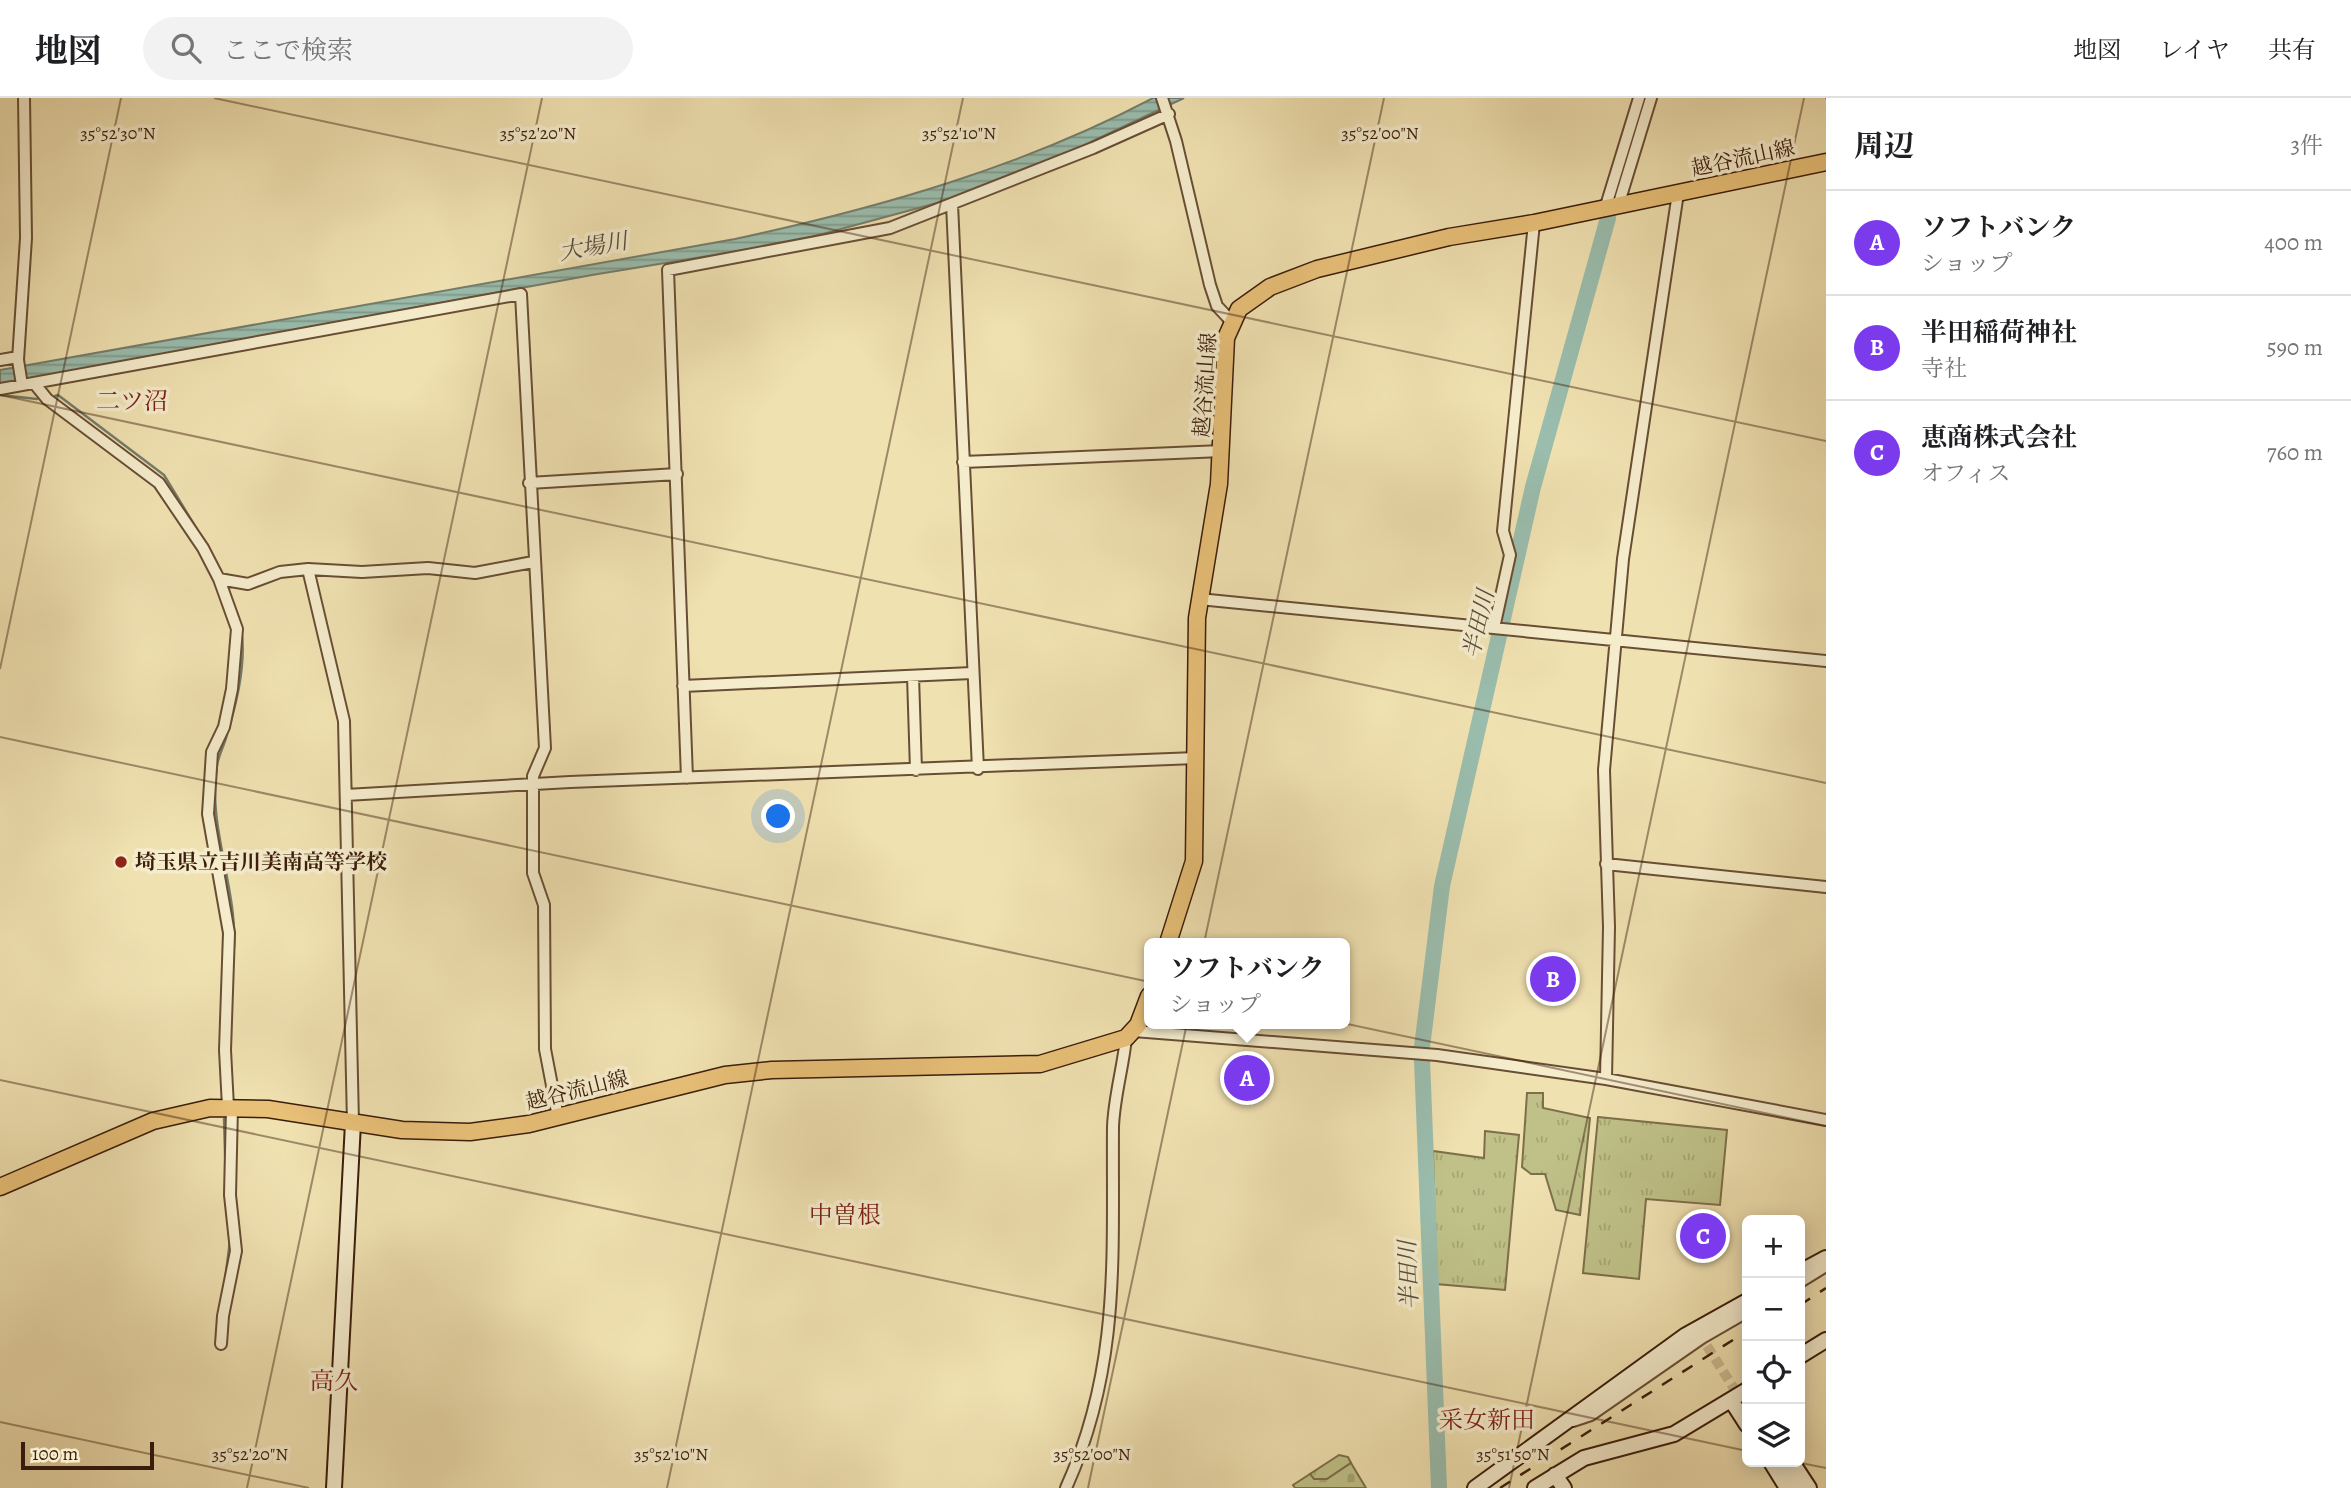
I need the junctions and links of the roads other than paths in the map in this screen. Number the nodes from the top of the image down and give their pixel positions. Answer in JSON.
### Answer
{"nodes":[{"id":1,"x":24,"y":98,"type":"edge"},
{"id":2,"x":1162,"y":98,"type":"edge"},
{"id":3,"x":1639,"y":98,"type":"edge"},
{"id":4,"x":1651,"y":98,"type":"edge"},
{"id":5,"x":1168,"y":112,"type":"junction"},
{"id":6,"x":1826,"y":162,"type":"edge"},
{"id":7,"x":1678,"y":193,"type":"junction"},
{"id":8,"x":952,"y":204,"type":"junction"},
{"id":9,"x":1612,"y":207,"type":"junction"},
{"id":10,"x":1534,"y":223,"type":"junction"},
{"id":11,"x":1231,"y":321,"type":"junction"},
{"id":12,"x":18,"y":358,"type":"junction"},
{"id":13,"x":0,"y":360,"type":"edge"},
{"id":14,"x":21,"y":383,"type":"junction"},
{"id":15,"x":34,"y":383,"type":"junction"},
{"id":16,"x":0,"y":388,"type":"edge"},
{"id":17,"x":1222,"y":451,"type":"junction"},
{"id":18,"x":963,"y":462,"type":"junction"},
{"id":19,"x":677,"y":474,"type":"junction"},
{"id":20,"x":529,"y":483,"type":"junction"},
{"id":21,"x":533,"y":562,"type":"junction"},
{"id":22,"x":308,"y":569,"type":"junction"},
{"id":23,"x":222,"y":579,"type":"junction"},
{"id":24,"x":1199,"y":599,"type":"junction"},
{"id":25,"x":1498,"y":629,"type":"junction"},
{"id":26,"x":1617,"y":641,"type":"junction"},
{"id":27,"x":1826,"y":661,"type":"edge"},
{"id":28,"x":972,"y":673,"type":"junction"},
{"id":29,"x":913,"y":676,"type":"junction"},
{"id":30,"x":683,"y":686,"type":"junction"},
{"id":31,"x":1196,"y":758,"type":"junction"},
{"id":32,"x":978,"y":769,"type":"junction"},
{"id":33,"x":916,"y":771,"type":"junction"},
{"id":34,"x":687,"y":778,"type":"junction"},
{"id":35,"x":533,"y":785,"type":"junction"},
{"id":36,"x":346,"y":795,"type":"junction"},
{"id":37,"x":1606,"y":864,"type":"junction"},
{"id":38,"x":1826,"y":887,"type":"edge"},
{"id":39,"x":1170,"y":938,"type":"edge"},
{"id":40,"x":1144,"y":1006,"type":"edge"},
{"id":41,"x":1130,"y":1034,"type":"junction"},
{"id":42,"x":1606,"y":1079,"type":"junction"},
{"id":43,"x":230,"y":1107,"type":"junction"},
{"id":44,"x":558,"y":1117,"type":"junction"},
{"id":45,"x":1826,"y":1120,"type":"edge"},
{"id":46,"x":353,"y":1122,"type":"junction"},
{"id":47,"x":0,"y":1187,"type":"edge"},
{"id":48,"x":1826,"y":1258,"type":"edge"},
{"id":49,"x":1826,"y":1266,"type":"edge"},
{"id":50,"x":1805,"y":1269,"type":"edge"},
{"id":51,"x":1805,"y":1279,"type":"edge"},
{"id":52,"x":1742,"y":1304,"type":"edge"},
{"id":53,"x":1742,"y":1315,"type":"edge"},
{"id":54,"x":1826,"y":1340,"type":"edge"},
{"id":55,"x":221,"y":1344,"type":"dead end"},
{"id":56,"x":1805,"y":1353,"type":"edge"},
{"id":57,"x":1742,"y":1393,"type":"edge"},
{"id":58,"x":1731,"y":1400,"type":"junction"},
{"id":59,"x":1742,"y":1417,"type":"edge"},
{"id":60,"x":1563,"y":1424,"type":"junction"},
{"id":61,"x":1774,"y":1467,"type":"edge"},
{"id":62,"x":1784,"y":1467,"type":"edge"},
{"id":63,"x":1795,"y":1467,"type":"edge"},
{"id":64,"x":1555,"y":1475,"type":"junction"},
{"id":65,"x":334,"y":1488,"type":"edge"},
{"id":66,"x":1066,"y":1488,"type":"edge"},
{"id":67,"x":1475,"y":1488,"type":"edge"},
{"id":68,"x":1535,"y":1488,"type":"edge"},
{"id":69,"x":1564,"y":1488,"type":"edge"},
{"id":70,"x":1787,"y":1488,"type":"edge"},
{"id":71,"x":1798,"y":1488,"type":"edge"},
{"id":72,"x":1809,"y":1488,"type":"edge"}],
"edges":[{"from":1,"to":12,"type":"street"},
{"from":2,"to":5,"type":"street"},
{"from":3,"to":9,"type":"street"},
{"from":4,"to":9,"type":"street"},
{"from":5,"to":8,"type":"street"},
{"from":5,"to":11,"type":"street"},
{"from":6,"to":7,"type":"main road","name":"越谷流山線"},
{"from":7,"to":9,"type":"main road","name":"越谷流山線"},
{"from":7,"to":26,"type":"street"},
{"from":8,"to":18,"type":"street"},
{"from":8,"to":19,"type":"street"},
{"from":9,"to":10,"type":"main road","name":"越谷流山線"},
{"from":10,"to":11,"type":"main road","name":"越谷流山線"},
{"from":10,"to":25,"type":"street"},
{"from":11,"to":17,"type":"main road","name":"越谷流山線"},
{"from":12,"to":13,"type":"street"},
{"from":12,"to":14,"type":"street"},
{"from":14,"to":15,"type":"street"},
{"from":14,"to":16,"type":"street"},
{"from":15,"to":20,"type":"street"},
{"from":15,"to":23,"type":"street"},
{"from":17,"to":18,"type":"street"},
{"from":17,"to":24,"type":"main road","name":"越谷流山線"},
{"from":18,"to":28,"type":"street"},
{"from":19,"to":20,"type":"street"},
{"from":19,"to":30,"type":"street"},
{"from":20,"to":21,"type":"street"},
{"from":21,"to":22,"type":"street"},
{"from":21,"to":35,"type":"street"},
{"from":22,"to":23,"type":"street"},
{"from":22,"to":36,"type":"street"},
{"from":23,"to":43,"type":"street"},
{"from":24,"to":25,"type":"street"},
{"from":24,"to":31,"type":"main road","name":"越谷流山線"},
{"from":25,"to":26,"type":"street"},
{"from":26,"to":27,"type":"street"},
{"from":26,"to":37,"type":"street"},
{"from":28,"to":29,"type":"street"},
{"from":28,"to":32,"type":"street"},
{"from":29,"to":30,"type":"street"},
{"from":29,"to":33,"type":"street"},
{"from":30,"to":34,"type":"street"},
{"from":31,"to":32,"type":"street"},
{"from":31,"to":39,"type":"main road","name":"越谷流山線"},
{"from":32,"to":33,"type":"street"},
{"from":33,"to":34,"type":"street"},
{"from":34,"to":35,"type":"street"},
{"from":35,"to":36,"type":"street"},
{"from":35,"to":44,"type":"street"},
{"from":36,"to":46,"type":"street"},
{"from":37,"to":38,"type":"street"},
{"from":37,"to":42,"type":"street"},
{"from":40,"to":41,"type":"main road"},
{"from":41,"to":42,"type":"street"},
{"from":41,"to":44,"type":"main road","name":"越谷流山線"},
{"from":41,"to":66,"type":"street"},
{"from":42,"to":45,"type":"street"},
{"from":43,"to":46,"type":"main road","name":"越谷流山線"},
{"from":43,"to":47,"type":"main road","name":"越谷流山線"},
{"from":43,"to":55,"type":"street"},
{"from":44,"to":46,"type":"main road","name":"越谷流山線"},
{"from":46,"to":65,"type":"street"},
{"from":48,"to":50,"type":"street"},
{"from":49,"to":51,"type":"street"},
{"from":52,"to":60,"type":"street"},
{"from":53,"to":60,"type":"street"},
{"from":54,"to":56,"type":"street"},
{"from":57,"to":58,"type":"street"},
{"from":58,"to":59,"type":"street"},
{"from":58,"to":64,"type":"street"},
{"from":60,"to":67,"type":"street"},
{"from":61,"to":70,"type":"street"},
{"from":62,"to":71,"type":"street"},
{"from":63,"to":72,"type":"street"},
{"from":64,"to":68,"type":"street"},
{"from":64,"to":69,"type":"street"}]}
